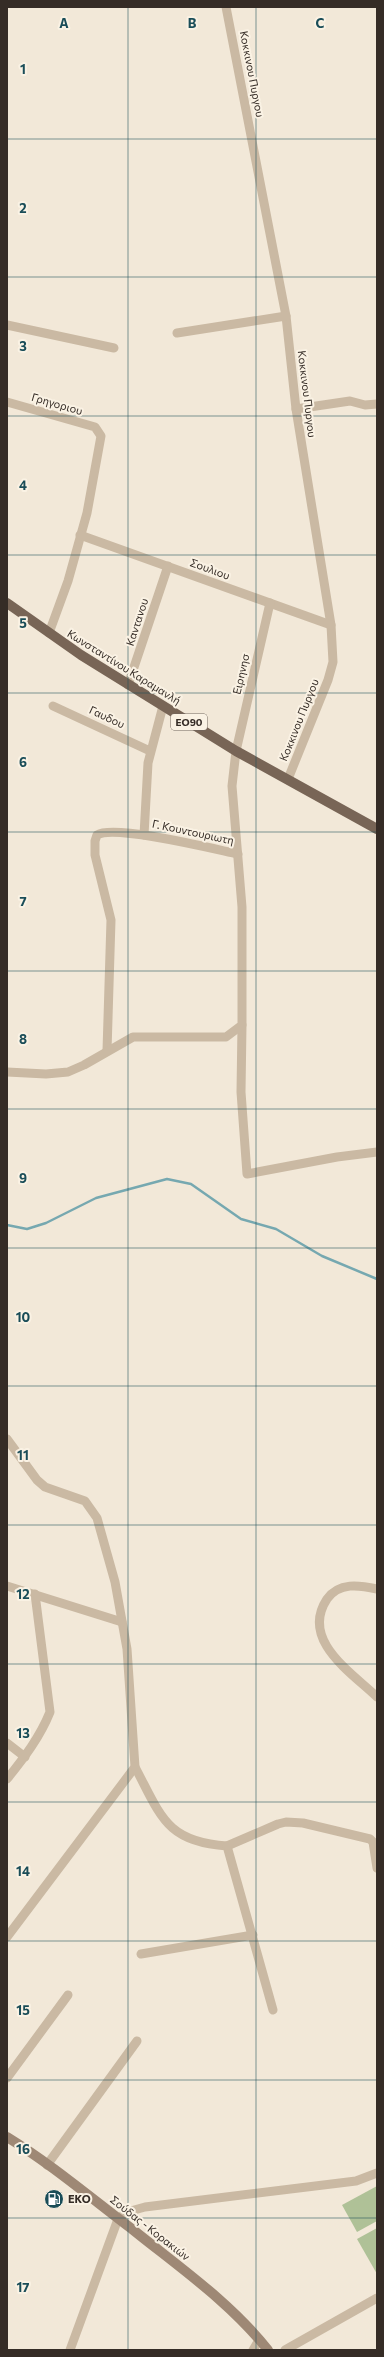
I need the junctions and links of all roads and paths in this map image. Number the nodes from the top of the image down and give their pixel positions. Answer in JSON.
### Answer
{"nodes":[{"id":1,"x":226,"y":7,"type":"edge"},
{"id":2,"x":286,"y":316,"type":"junction"},
{"id":3,"x":7,"y":325,"type":"edge"},
{"id":4,"x":177,"y":333,"type":"dead end"},
{"id":5,"x":114,"y":348,"type":"dead end"},
{"id":6,"x":7,"y":402,"type":"edge"},
{"id":7,"x":377,"y":404,"type":"edge"},
{"id":8,"x":296,"y":409,"type":"junction"},
{"id":9,"x":80,"y":535,"type":"junction"},
{"id":10,"x":168,"y":566,"type":"junction"},
{"id":11,"x":7,"y":603,"type":"edge"},
{"id":12,"x":270,"y":603,"type":"junction"},
{"id":13,"x":331,"y":625,"type":"junction"},
{"id":14,"x":49,"y":633,"type":"junction"},
{"id":15,"x":128,"y":685,"type":"junction"},
{"id":16,"x":53,"y":706,"type":"dead end"},
{"id":17,"x":164,"y":706,"type":"junction"},
{"id":18,"x":150,"y":751,"type":"junction"},
{"id":19,"x":236,"y":751,"type":"junction"},
{"id":20,"x":288,"y":779,"type":"junction"},
{"id":21,"x":377,"y":829,"type":"edge"},
{"id":22,"x":144,"y":835,"type":"junction"},
{"id":23,"x":238,"y":854,"type":"junction"},
{"id":24,"x":242,"y":1025,"type":"junction"},
{"id":25,"x":107,"y":1051,"type":"junction"},
{"id":26,"x":7,"y":1072,"type":"edge"},
{"id":27,"x":377,"y":1152,"type":"edge"},
{"id":28,"x":7,"y":1439,"type":"edge"},
{"id":29,"x":7,"y":1586,"type":"edge"},
{"id":30,"x":377,"y":1589,"type":"edge"},
{"id":31,"x":35,"y":1594,"type":"junction"},
{"id":32,"x":122,"y":1622,"type":"junction"},
{"id":33,"x":377,"y":1697,"type":"edge"},
{"id":34,"x":7,"y":1743,"type":"edge"},
{"id":35,"x":25,"y":1757,"type":"junction"},
{"id":36,"x":136,"y":1767,"type":"junction"},
{"id":37,"x":7,"y":1779,"type":"edge"},
{"id":38,"x":227,"y":1846,"type":"junction"},
{"id":39,"x":377,"y":1868,"type":"edge"},
{"id":40,"x":253,"y":1935,"type":"junction"},
{"id":41,"x":7,"y":1937,"type":"edge"},
{"id":42,"x":141,"y":1954,"type":"dead end"},
{"id":43,"x":68,"y":1995,"type":"dead end"},
{"id":44,"x":273,"y":2010,"type":"dead end"},
{"id":45,"x":137,"y":2041,"type":"dead end"},
{"id":46,"x":7,"y":2078,"type":"edge"},
{"id":47,"x":7,"y":2137,"type":"edge"},
{"id":48,"x":46,"y":2165,"type":"junction"},
{"id":49,"x":377,"y":2173,"type":"edge"},
{"id":50,"x":118,"y":2219,"type":"junction"},
{"id":51,"x":377,"y":2298,"type":"edge"},
{"id":52,"x":259,"y":2340,"type":"junction"},
{"id":53,"x":70,"y":2350,"type":"edge"},
{"id":54,"x":253,"y":2350,"type":"edge"},
{"id":55,"x":268,"y":2350,"type":"edge"},
{"id":56,"x":285,"y":2350,"type":"edge"}],
"edges":[{"from":1,"to":2,"type":"street","name":"Κοκκινου Πυργου"},
{"from":2,"to":4,"type":"street"},
{"from":2,"to":8,"type":"street","name":"Κοκκινου Πυργου"},
{"from":3,"to":5,"type":"street"},
{"from":6,"to":9,"type":"street","name":"Γρηγοριου"},
{"from":7,"to":8,"type":"street"},
{"from":8,"to":13,"type":"street","name":"Κοκκινου Πυργου"},
{"from":9,"to":10,"type":"street","name":"Σουλιου"},
{"from":9,"to":14,"type":"street"},
{"from":10,"to":12,"type":"street","name":"Σουλιου"},
{"from":10,"to":15,"type":"street","name":"Καντανου"},
{"from":11,"to":14,"type":"main road","name":"Κωνσταντίνου Καραμανλή","number":"ΕΟ90"},
{"from":12,"to":13,"type":"street","name":"Σουλιου"},
{"from":12,"to":19,"type":"street","name":"Ειρηνησ"},
{"from":13,"to":20,"type":"street","name":"Κοκκινου Πυργου"},
{"from":14,"to":15,"type":"main road","name":"Κωνσταντίνου Καραμανλή","number":"ΕΟ90"},
{"from":15,"to":17,"type":"main road","name":"Κωνσταντίνου Καραμανλή","number":"ΕΟ90"},
{"from":16,"to":18,"type":"street","name":"Γαυδου"},
{"from":17,"to":18,"type":"street"},
{"from":17,"to":19,"type":"main road","name":"Κωνσταντίνου Καραμανλή","number":"ΕΟ90"},
{"from":18,"to":22,"type":"street"},
{"from":19,"to":20,"type":"main road","name":"Κωνσταντίνου Καραμανλή","number":"ΕΟ90"},
{"from":19,"to":23,"type":"street","name":"Ειρηνησ"},
{"from":20,"to":21,"type":"main road","name":"Κωνσταντίνου Καραμανλή","number":"ΕΟ90"},
{"from":22,"to":23,"type":"street","name":"Γ. Κουντουριωτη"},
{"from":22,"to":25,"type":"street","name":"Γ. Κουντουριωτη"},
{"from":23,"to":24,"type":"street","name":"Ειρηνησ"},
{"from":24,"to":25,"type":"street"},
{"from":24,"to":27,"type":"street","name":"Ειρηνησ"},
{"from":25,"to":26,"type":"street"},
{"from":28,"to":32,"type":"street"},
{"from":29,"to":31,"type":"street"},
{"from":30,"to":33,"type":"street"},
{"from":31,"to":32,"type":"street"},
{"from":31,"to":35,"type":"street"},
{"from":32,"to":36,"type":"street"},
{"from":34,"to":35,"type":"street"},
{"from":35,"to":37,"type":"street"},
{"from":36,"to":38,"type":"street"},
{"from":36,"to":41,"type":"street"},
{"from":38,"to":39,"type":"street"},
{"from":38,"to":40,"type":"street"},
{"from":40,"to":42,"type":"street"},
{"from":40,"to":44,"type":"street"},
{"from":43,"to":46,"type":"street"},
{"from":45,"to":48,"type":"street"},
{"from":47,"to":48,"type":"main road","name":"Σούδας - Κορακιών"},
{"from":48,"to":50,"type":"main road","name":"Σούδας - Κορακιών"},
{"from":49,"to":50,"type":"street"},
{"from":50,"to":52,"type":"main road","name":"Σούδας - Κορακιών"},
{"from":50,"to":53,"type":"street"},
{"from":51,"to":56,"type":"street"},
{"from":52,"to":54,"type":"street"},
{"from":52,"to":55,"type":"main road","name":"Σούδας - Κορακιών"}]}
